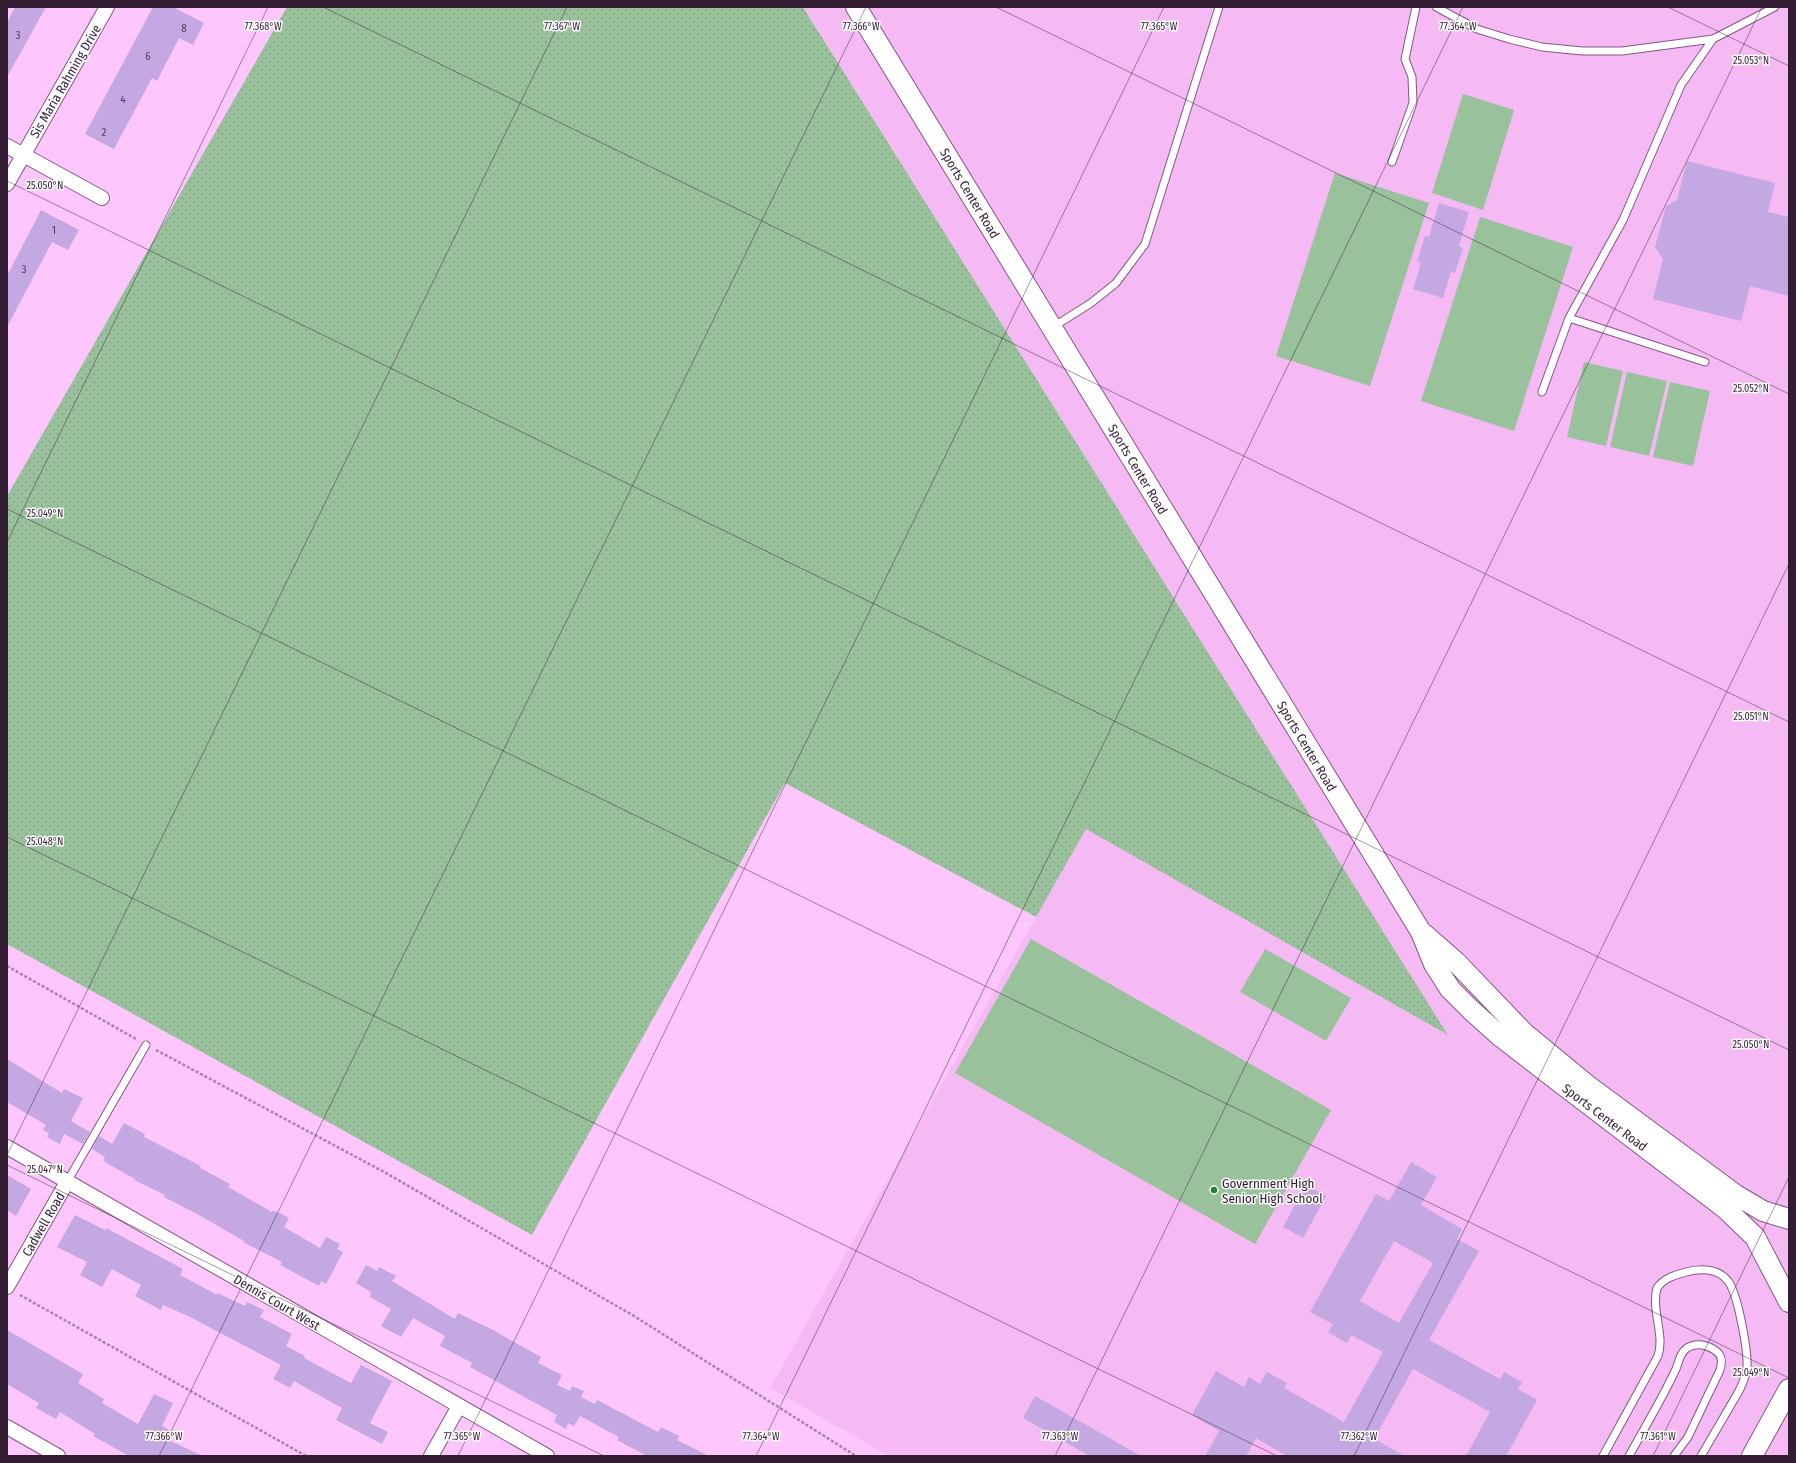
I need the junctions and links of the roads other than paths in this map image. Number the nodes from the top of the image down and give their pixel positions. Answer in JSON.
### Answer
{"nodes":[{"id":1,"x":107,"y":7,"type":"edge"},
{"id":2,"x":856,"y":7,"type":"edge"},
{"id":3,"x":1219,"y":7,"type":"edge"},
{"id":4,"x":1416,"y":7,"type":"edge"},
{"id":5,"x":1436,"y":7,"type":"edge"},
{"id":6,"x":1775,"y":7,"type":"edge"},
{"id":7,"x":1713,"y":39,"type":"junction"},
{"id":8,"x":7,"y":146,"type":"edge"},
{"id":9,"x":23,"y":155,"type":"junction"},
{"id":10,"x":1392,"y":162,"type":"dead end"},
{"id":11,"x":7,"y":184,"type":"edge"},
{"id":12,"x":102,"y":198,"type":"dead end"},
{"id":13,"x":1569,"y":318,"type":"junction"},
{"id":14,"x":1052,"y":328,"type":"junction"},
{"id":15,"x":1706,"y":362,"type":"dead end"},
{"id":16,"x":1542,"y":392,"type":"dead end"},
{"id":17,"x":1421,"y":932,"type":"junction"},
{"id":18,"x":146,"y":1045,"type":"road end"},
{"id":19,"x":7,"y":1147,"type":"edge"},
{"id":20,"x":67,"y":1182,"type":"junction"},
{"id":21,"x":1789,"y":1219,"type":"edge"},
{"id":22,"x":10,"y":1289,"type":"edge"},
{"id":23,"x":1789,"y":1302,"type":"edge"},
{"id":24,"x":1789,"y":1389,"type":"edge"},
{"id":25,"x":459,"y":1406,"type":"junction"},
{"id":26,"x":7,"y":1427,"type":"edge"},
{"id":27,"x":58,"y":1456,"type":"edge"},
{"id":28,"x":431,"y":1456,"type":"edge"},
{"id":29,"x":547,"y":1456,"type":"edge"},
{"id":30,"x":1603,"y":1456,"type":"edge"},
{"id":31,"x":1629,"y":1456,"type":"edge"},
{"id":32,"x":1674,"y":1456,"type":"edge"},
{"id":33,"x":1701,"y":1456,"type":"edge"},
{"id":34,"x":1752,"y":1456,"type":"edge"}],
"edges":[{"from":1,"to":9,"type":"street","name":"Sis Maria Rahming Drive"},
{"from":2,"to":14,"type":"main road","name":"Sports Center Road"},
{"from":3,"to":14,"type":"lane"},
{"from":4,"to":10,"type":"lane"},
{"from":5,"to":7,"type":"lane"},
{"from":6,"to":7,"type":"lane"},
{"from":7,"to":13,"type":"lane"},
{"from":8,"to":9,"type":"street"},
{"from":9,"to":11,"type":"street","name":"Sis Maria Rahming Drive"},
{"from":9,"to":12,"type":"street"},
{"from":13,"to":15,"type":"lane"},
{"from":13,"to":16,"type":"lane"},
{"from":14,"to":17,"type":"main road","name":"Sports Center Road"},
{"from":17,"to":21,"type":"main road","name":"Sports Center Road"},
{"from":17,"to":23,"type":"main road","name":"Sports Center Road"},
{"from":18,"to":20,"type":"lane"},
{"from":19,"to":20,"type":"street","name":"Dennis Court West"},
{"from":20,"to":22,"type":"street","name":"Cadwell Road"},
{"from":20,"to":25,"type":"street","name":"Dennis Court West"},
{"from":24,"to":34,"type":"main road"},
{"from":25,"to":28,"type":"street"},
{"from":25,"to":29,"type":"street","name":"Dennis Court West"},
{"from":26,"to":27,"type":"street"},
{"from":30,"to":33,"type":"lane"},
{"from":31,"to":32,"type":"lane"}]}
